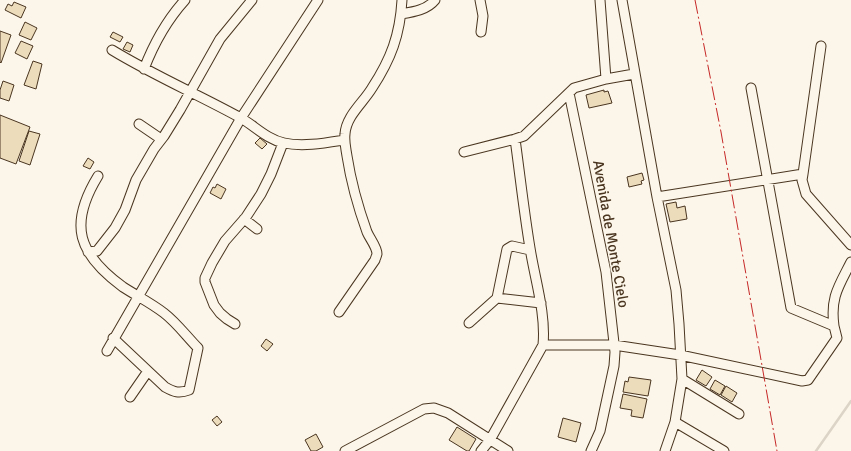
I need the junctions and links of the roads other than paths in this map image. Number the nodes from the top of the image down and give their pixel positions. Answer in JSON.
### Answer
{"nodes":[{"id":1,"x":185,"y":0,"type":"edge"},
{"id":2,"x":252,"y":0,"type":"edge"},
{"id":3,"x":318,"y":0,"type":"edge"},
{"id":4,"x":402,"y":0,"type":"edge"},
{"id":5,"x":435,"y":0,"type":"edge"},
{"id":6,"x":480,"y":0,"type":"edge"},
{"id":7,"x":600,"y":0,"type":"edge"},
{"id":8,"x":622,"y":0,"type":"edge"},
{"id":9,"x":401,"y":14,"type":"junction"},
{"id":10,"x":481,"y":32,"type":"dead end"},
{"id":11,"x":821,"y":46,"type":"dead end"},
{"id":12,"x":112,"y":50,"type":"dead end"},
{"id":13,"x":144,"y":69,"type":"junction"},
{"id":14,"x":634,"y":74,"type":"junction"},
{"id":15,"x":606,"y":79,"type":"junction"},
{"id":16,"x":751,"y":88,"type":"dead end"},
{"id":17,"x":190,"y":92,"type":"junction"},
{"id":18,"x":569,"y":93,"type":"junction"},
{"id":19,"x":241,"y":118,"type":"junction"},
{"id":20,"x":139,"y":124,"type":"dead end"},
{"id":21,"x":161,"y":139,"type":"junction"},
{"id":22,"x":515,"y":139,"type":"junction"},
{"id":23,"x":344,"y":140,"type":"junction"},
{"id":24,"x":283,"y":143,"type":"junction"},
{"id":25,"x":464,"y":152,"type":"dead end"},
{"id":26,"x":802,"y":174,"type":"junction"},
{"id":27,"x":98,"y":176,"type":"dead end"},
{"id":28,"x":768,"y":179,"type":"junction"},
{"id":29,"x":657,"y":197,"type":"junction"},
{"id":30,"x":244,"y":219,"type":"junction"},
{"id":31,"x":257,"y":229,"type":"dead end"},
{"id":32,"x":851,"y":245,"type":"edge"},
{"id":33,"x":530,"y":250,"type":"junction"},
{"id":34,"x":88,"y":252,"type":"junction"},
{"id":35,"x":851,"y":262,"type":"edge"},
{"id":36,"x":138,"y":295,"type":"junction"},
{"id":37,"x":497,"y":298,"type":"junction"},
{"id":38,"x":541,"y":303,"type":"junction"},
{"id":39,"x":339,"y":312,"type":"dead end"},
{"id":40,"x":469,"y":322,"type":"dead end"},
{"id":41,"x":235,"y":324,"type":"dead end"},
{"id":42,"x":834,"y":326,"type":"junction"},
{"id":43,"x":113,"y":338,"type":"junction"},
{"id":44,"x":543,"y":345,"type":"junction"},
{"id":45,"x":614,"y":345,"type":"junction"},
{"id":46,"x":107,"y":351,"type":"dead end"},
{"id":47,"x":680,"y":355,"type":"junction"},
{"id":48,"x":148,"y":371,"type":"junction"},
{"id":49,"x":682,"y":379,"type":"junction"},
{"id":50,"x":130,"y":397,"type":"dead end"},
{"id":51,"x":739,"y":414,"type":"dead end"},
{"id":52,"x":675,"y":422,"type":"junction"},
{"id":53,"x":490,"y":440,"type":"junction"},
{"id":54,"x":346,"y":451,"type":"edge"},
{"id":55,"x":481,"y":451,"type":"edge"},
{"id":56,"x":508,"y":451,"type":"edge"},
{"id":57,"x":591,"y":451,"type":"edge"},
{"id":58,"x":665,"y":451,"type":"edge"},
{"id":59,"x":724,"y":451,"type":"edge"}],
"edges":[{"from":1,"to":13,"type":"street"},
{"from":2,"to":17,"type":"street"},
{"from":3,"to":19,"type":"street"},
{"from":4,"to":9,"type":"street"},
{"from":5,"to":9,"type":"street"},
{"from":6,"to":10,"type":"street"},
{"from":7,"to":15,"type":"street"},
{"from":8,"to":14,"type":"street"},
{"from":9,"to":23,"type":"street"},
{"from":11,"to":26,"type":"street"},
{"from":12,"to":13,"type":"street"},
{"from":13,"to":17,"type":"street"},
{"from":14,"to":15,"type":"street"},
{"from":14,"to":29,"type":"street"},
{"from":15,"to":18,"type":"street"},
{"from":16,"to":28,"type":"street"},
{"from":17,"to":19,"type":"street"},
{"from":17,"to":21,"type":"street"},
{"from":18,"to":22,"type":"street"},
{"from":18,"to":45,"type":"street","name":"Avenida de Monte Cielo"},
{"from":19,"to":24,"type":"street"},
{"from":19,"to":36,"type":"street"},
{"from":20,"to":21,"type":"street"},
{"from":21,"to":34,"type":"street"},
{"from":22,"to":25,"type":"street"},
{"from":22,"to":33,"type":"street"},
{"from":23,"to":24,"type":"street"},
{"from":23,"to":39,"type":"street"},
{"from":24,"to":30,"type":"street"},
{"from":26,"to":28,"type":"street"},
{"from":26,"to":32,"type":"street"},
{"from":27,"to":34,"type":"street"},
{"from":28,"to":29,"type":"street"},
{"from":28,"to":42,"type":"street"},
{"from":29,"to":47,"type":"street"},
{"from":30,"to":31,"type":"street"},
{"from":30,"to":41,"type":"street"},
{"from":33,"to":37,"type":"street"},
{"from":33,"to":38,"type":"street"},
{"from":34,"to":36,"type":"street"},
{"from":35,"to":42,"type":"street"},
{"from":36,"to":43,"type":"street"},
{"from":36,"to":48,"type":"street"},
{"from":37,"to":38,"type":"street"},
{"from":37,"to":40,"type":"street"},
{"from":38,"to":44,"type":"street"},
{"from":42,"to":47,"type":"street"},
{"from":43,"to":46,"type":"street"},
{"from":43,"to":48,"type":"street"},
{"from":44,"to":45,"type":"street"},
{"from":44,"to":53,"type":"street"},
{"from":45,"to":47,"type":"street"},
{"from":45,"to":57,"type":"street","name":"Avenida de Monte Cielo"},
{"from":47,"to":49,"type":"street"},
{"from":48,"to":50,"type":"street"},
{"from":49,"to":51,"type":"street"},
{"from":49,"to":52,"type":"street"},
{"from":52,"to":58,"type":"street"},
{"from":52,"to":59,"type":"street"},
{"from":53,"to":54,"type":"street"},
{"from":53,"to":55,"type":"street"},
{"from":53,"to":56,"type":"street"}]}
